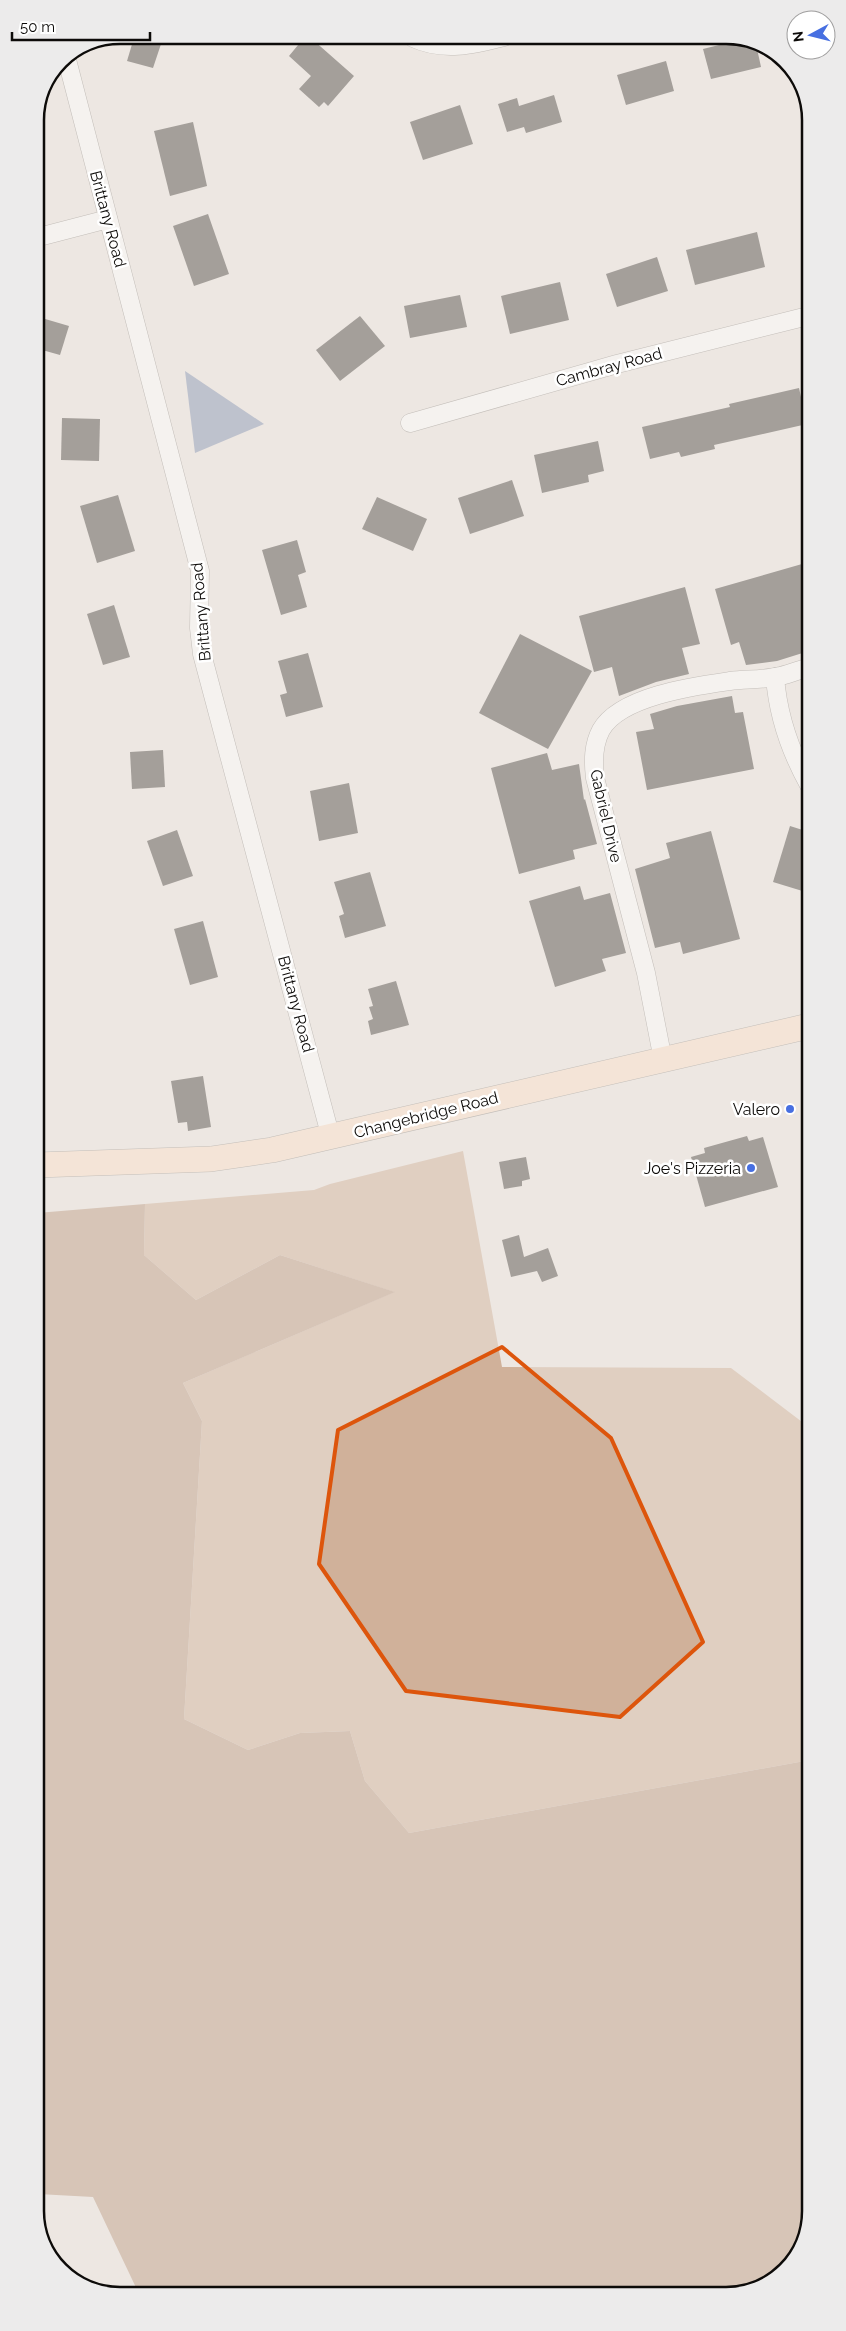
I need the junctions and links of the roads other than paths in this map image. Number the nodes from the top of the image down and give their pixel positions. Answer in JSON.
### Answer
{"nodes":[{"id":1,"x":432,"y":44,"type":"edge"},
{"id":2,"x":472,"y":44,"type":"edge"},
{"id":3,"x":68,"y":65,"type":"edge"},
{"id":4,"x":108,"y":218,"type":"junction"},
{"id":5,"x":44,"y":236,"type":"edge"},
{"id":6,"x":802,"y":318,"type":"edge"},
{"id":7,"x":410,"y":423,"type":"dead end"},
{"id":8,"x":802,"y":669,"type":"edge"},
{"id":9,"x":775,"y":677,"type":"junction"},
{"id":10,"x":802,"y":771,"type":"edge"},
{"id":11,"x":802,"y":1028,"type":"edge"},
{"id":12,"x":663,"y":1060,"type":"junction"},
{"id":13,"x":331,"y":1138,"type":"junction"},
{"id":14,"x":44,"y":1165,"type":"edge"}],
"edges":[{"from":1,"to":2,"type":"street"},
{"from":3,"to":4,"type":"street","name":"Brittany Road"},
{"from":4,"to":5,"type":"street"},
{"from":4,"to":13,"type":"street","name":"Brittany Road"},
{"from":6,"to":7,"type":"street","name":"Cambray Road"},
{"from":8,"to":9,"type":"street","name":"Gabriel Drive"},
{"from":9,"to":10,"type":"street"},
{"from":9,"to":12,"type":"street","name":"Gabriel Drive"},
{"from":11,"to":12,"type":"main road","name":"Changebridge Road"},
{"from":12,"to":13,"type":"main road","name":"Changebridge Road"},
{"from":13,"to":14,"type":"main road","name":"Changebridge Road"}]}
